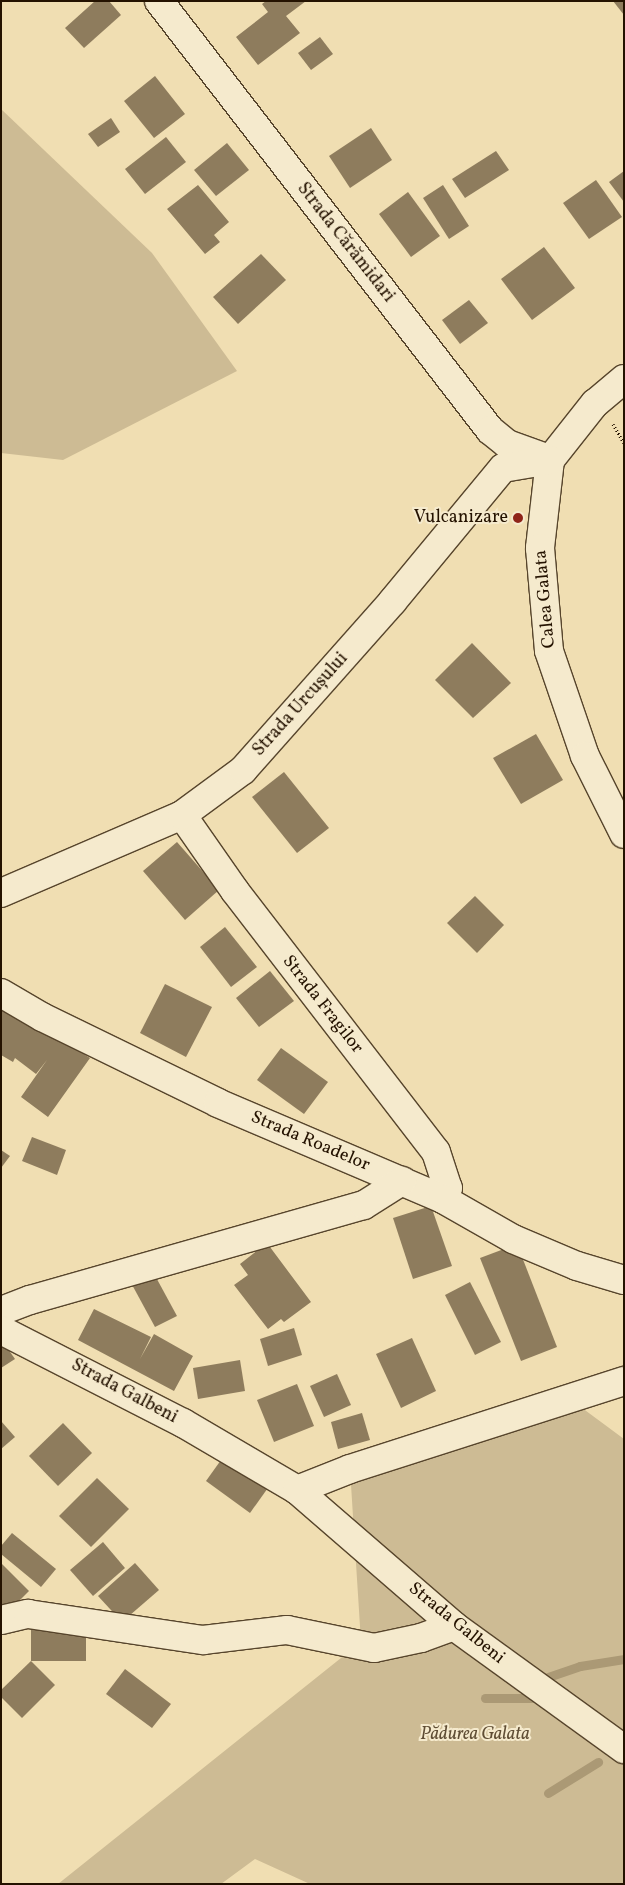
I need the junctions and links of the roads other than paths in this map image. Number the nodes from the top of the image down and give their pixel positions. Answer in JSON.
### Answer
{"nodes":[{"id":1,"x":159,"y":1,"type":"edge"},
{"id":2,"x":624,"y":379,"type":"edge"},
{"id":3,"x":550,"y":460,"type":"junction"},
{"id":4,"x":182,"y":815,"type":"junction"},
{"id":5,"x":624,"y":834,"type":"edge"},
{"id":6,"x":1,"y":893,"type":"edge"},
{"id":7,"x":1,"y":993,"type":"edge"},
{"id":8,"x":402,"y":1181,"type":"junction"},
{"id":9,"x":443,"y":1199,"type":"junction"},
{"id":10,"x":624,"y":1280,"type":"edge"},
{"id":11,"x":1,"y":1311,"type":"edge"},
{"id":12,"x":1,"y":1330,"type":"edge"},
{"id":13,"x":624,"y":1381,"type":"edge"},
{"id":14,"x":296,"y":1490,"type":"junction"},
{"id":15,"x":1,"y":1620,"type":"edge"},
{"id":16,"x":454,"y":1626,"type":"junction"},
{"id":17,"x":624,"y":1749,"type":"edge"}],
"edges":[{"from":1,"to":3,"type":"street","name":"Strada Cărămidari"},
{"from":2,"to":3,"type":"street"},
{"from":3,"to":4,"type":"street","name":"Strada Urcușului"},
{"from":3,"to":5,"type":"street","name":"Calea Galata"},
{"from":4,"to":6,"type":"street","name":"Strada Urcușului"},
{"from":4,"to":9,"type":"street","name":"Strada Fragilor"},
{"from":7,"to":8,"type":"street","name":"Strada Roadelor"},
{"from":8,"to":9,"type":"street","name":"Strada Roadelor"},
{"from":8,"to":11,"type":"street"},
{"from":9,"to":10,"type":"street","name":"Strada Roadelor"},
{"from":12,"to":14,"type":"street","name":"Strada Galbeni"},
{"from":13,"to":14,"type":"street"},
{"from":14,"to":16,"type":"street","name":"Strada Galbeni"},
{"from":15,"to":16,"type":"street"},
{"from":16,"to":17,"type":"street","name":"Strada Galbeni"}]}
